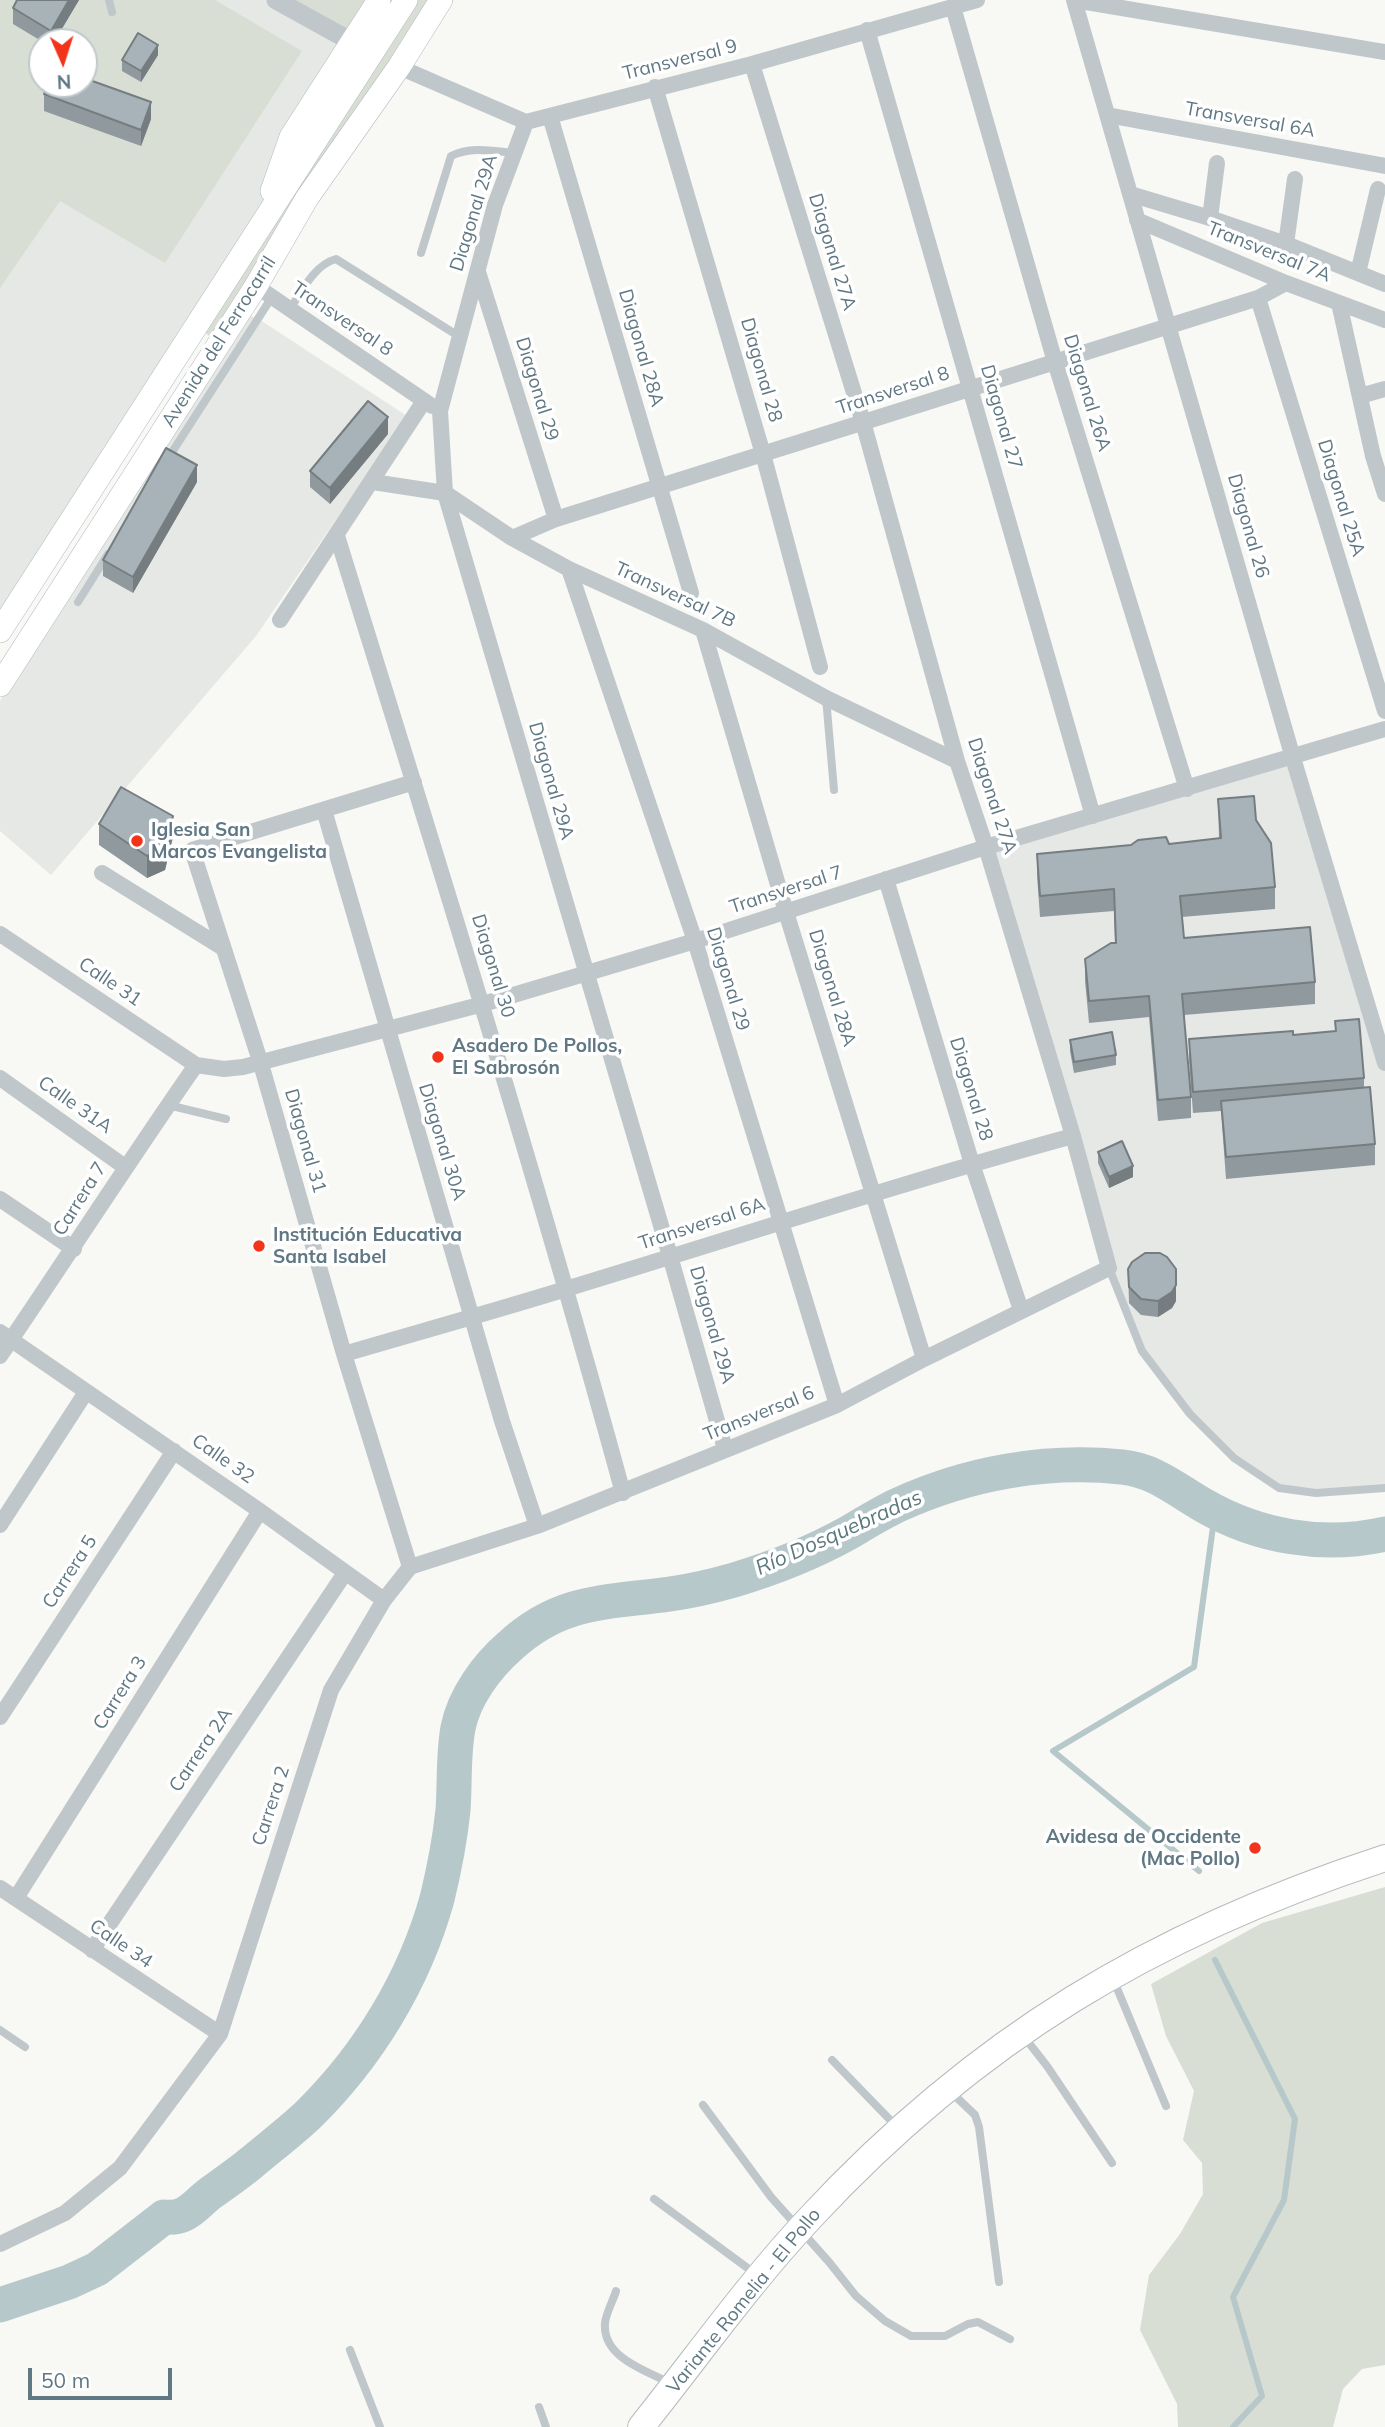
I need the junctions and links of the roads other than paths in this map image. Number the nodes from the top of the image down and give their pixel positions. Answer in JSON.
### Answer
{"nodes":[{"id":1,"x":109,"y":0,"type":"edge"},
{"id":2,"x":276,"y":0,"type":"edge"},
{"id":3,"x":379,"y":0,"type":"edge"},
{"id":4,"x":406,"y":0,"type":"edge"},
{"id":5,"x":441,"y":0,"type":"edge"},
{"id":6,"x":454,"y":0,"type":"edge"},
{"id":7,"x":977,"y":0,"type":"edge"},
{"id":8,"x":1074,"y":0,"type":"edge"},
{"id":9,"x":1116,"y":4,"type":"edge"},
{"id":10,"x":953,"y":7,"type":"junction"},
{"id":11,"x":112,"y":12,"type":"dead end"},
{"id":12,"x":867,"y":30,"type":"junction"},
{"id":13,"x":417,"y":38,"type":"junction"},
{"id":14,"x":352,"y":42,"type":"junction"},
{"id":15,"x":1385,"y":52,"type":"edge"},
{"id":16,"x":752,"y":64,"type":"junction"},
{"id":17,"x":399,"y":67,"type":"junction"},
{"id":18,"x":655,"y":87,"type":"junction"},
{"id":19,"x":1107,"y":115,"type":"junction"},
{"id":20,"x":550,"y":116,"type":"junction"},
{"id":21,"x":527,"y":122,"type":"junction"},
{"id":22,"x":515,"y":153,"type":"junction"},
{"id":23,"x":1217,"y":163,"type":"dead end"},
{"id":24,"x":1385,"y":166,"type":"edge"},
{"id":25,"x":1295,"y":179,"type":"dead end"},
{"id":26,"x":1378,"y":189,"type":"dead end"},
{"id":27,"x":1130,"y":194,"type":"junction"},
{"id":28,"x":1210,"y":218,"type":"junction"},
{"id":29,"x":1137,"y":220,"type":"junction"},
{"id":30,"x":261,"y":224,"type":"junction"},
{"id":31,"x":1286,"y":244,"type":"junction"},
{"id":32,"x":421,"y":253,"type":"dead end"},
{"id":33,"x":478,"y":272,"type":"junction"},
{"id":34,"x":1359,"y":273,"type":"junction"},
{"id":35,"x":1286,"y":283,"type":"junction"},
{"id":36,"x":1385,"y":284,"type":"edge"},
{"id":37,"x":264,"y":291,"type":"junction"},
{"id":38,"x":1258,"y":298,"type":"junction"},
{"id":39,"x":1339,"y":303,"type":"junction"},
{"id":40,"x":290,"y":309,"type":"junction"},
{"id":41,"x":1385,"y":320,"type":"edge"},
{"id":42,"x":1168,"y":326,"type":"junction"},
{"id":43,"x":460,"y":337,"type":"junction"},
{"id":44,"x":1055,"y":362,"type":"junction"},
{"id":45,"x":971,"y":388,"type":"junction"},
{"id":46,"x":1385,"y":389,"type":"edge"},
{"id":47,"x":1360,"y":396,"type":"junction"},
{"id":48,"x":424,"y":401,"type":"junction"},
{"id":49,"x":440,"y":411,"type":"junction"},
{"id":50,"x":863,"y":422,"type":"junction"},
{"id":51,"x":764,"y":454,"type":"junction"},
{"id":52,"x":160,"y":472,"type":"edge"},
{"id":53,"x":373,"y":482,"type":"junction"},
{"id":54,"x":660,"y":486,"type":"junction"},
{"id":55,"x":445,"y":493,"type":"junction"},
{"id":56,"x":1385,"y":494,"type":"edge"},
{"id":57,"x":556,"y":519,"type":"junction"},
{"id":58,"x":337,"y":536,"type":"junction"},
{"id":59,"x":512,"y":538,"type":"junction"},
{"id":60,"x":115,"y":543,"type":"edge"},
{"id":61,"x":569,"y":569,"type":"junction"},
{"id":62,"x":691,"y":593,"type":"dead end"},
{"id":63,"x":78,"y":602,"type":"dead end"},
{"id":64,"x":281,"y":620,"type":"dead end"},
{"id":65,"x":703,"y":630,"type":"junction"},
{"id":66,"x":0,"y":631,"type":"edge"},
{"id":67,"x":820,"y":667,"type":"dead end"},
{"id":68,"x":0,"y":685,"type":"edge"},
{"id":69,"x":826,"y":698,"type":"junction"},
{"id":70,"x":1385,"y":711,"type":"edge"},
{"id":71,"x":1385,"y":729,"type":"edge"},
{"id":72,"x":1293,"y":758,"type":"junction"},
{"id":73,"x":957,"y":761,"type":"junction"},
{"id":74,"x":414,"y":782,"type":"junction"},
{"id":75,"x":1187,"y":789,"type":"junction"},
{"id":76,"x":834,"y":790,"type":"dead end"},
{"id":77,"x":324,"y":810,"type":"junction"},
{"id":78,"x":1093,"y":816,"type":"junction"},
{"id":79,"x":986,"y":847,"type":"junction"},
{"id":80,"x":102,"y":873,"type":"dead end"},
{"id":81,"x":886,"y":879,"type":"junction"},
{"id":82,"x":786,"y":912,"type":"junction"},
{"id":83,"x":0,"y":934,"type":"edge"},
{"id":84,"x":695,"y":942,"type":"junction"},
{"id":85,"x":223,"y":948,"type":"junction"},
{"id":86,"x":586,"y":972,"type":"junction"},
{"id":87,"x":483,"y":1004,"type":"junction"},
{"id":88,"x":386,"y":1030,"type":"junction"},
{"id":89,"x":1385,"y":1063,"type":"edge"},
{"id":90,"x":261,"y":1064,"type":"junction"},
{"id":91,"x":196,"y":1065,"type":"junction"},
{"id":92,"x":0,"y":1078,"type":"edge"},
{"id":93,"x":168,"y":1105,"type":"junction"},
{"id":94,"x":226,"y":1119,"type":"dead end"},
{"id":95,"x":1073,"y":1136,"type":"junction"},
{"id":96,"x":972,"y":1164,"type":"junction"},
{"id":97,"x":125,"y":1167,"type":"junction"},
{"id":98,"x":873,"y":1193,"type":"junction"},
{"id":99,"x":0,"y":1199,"type":"edge"},
{"id":100,"x":780,"y":1221,"type":"junction"},
{"id":101,"x":74,"y":1249,"type":"junction"},
{"id":102,"x":670,"y":1256,"type":"junction"},
{"id":103,"x":1110,"y":1268,"type":"junction"},
{"id":104,"x":567,"y":1289,"type":"junction"},
{"id":105,"x":1021,"y":1310,"type":"junction"},
{"id":106,"x":472,"y":1316,"type":"junction"},
{"id":107,"x":6,"y":1336,"type":"edge"},
{"id":108,"x":344,"y":1354,"type":"junction"},
{"id":109,"x":0,"y":1356,"type":"edge"},
{"id":110,"x":924,"y":1359,"type":"junction"},
{"id":111,"x":86,"y":1392,"type":"junction"},
{"id":112,"x":836,"y":1405,"type":"junction"},
{"id":113,"x":725,"y":1449,"type":"junction"},
{"id":114,"x":174,"y":1451,"type":"junction"},
{"id":115,"x":1385,"y":1488,"type":"edge"},
{"id":116,"x":623,"y":1493,"type":"junction"},
{"id":117,"x":260,"y":1511,"type":"junction"},
{"id":118,"x":0,"y":1525,"type":"edge"},
{"id":119,"x":537,"y":1526,"type":"junction"},
{"id":120,"x":410,"y":1567,"type":"junction"},
{"id":121,"x":345,"y":1573,"type":"junction"},
{"id":122,"x":384,"y":1600,"type":"junction"},
{"id":123,"x":0,"y":1717,"type":"edge"},
{"id":124,"x":1385,"y":1858,"type":"edge"},
{"id":125,"x":0,"y":1888,"type":"edge"},
{"id":126,"x":16,"y":1898,"type":"junction"},
{"id":127,"x":92,"y":1951,"type":"junction"},
{"id":128,"x":1112,"y":1975,"type":"junction"},
{"id":129,"x":0,"y":2030,"type":"edge"},
{"id":130,"x":1020,"y":2033,"type":"junction"},
{"id":131,"x":219,"y":2034,"type":"junction"},
{"id":132,"x":25,"y":2047,"type":"dead end"},
{"id":133,"x":832,"y":2060,"type":"dead end"},
{"id":134,"x":946,"y":2088,"type":"junction"},
{"id":135,"x":703,"y":2105,"type":"dead end"},
{"id":136,"x":1166,"y":2106,"type":"dead end"},
{"id":137,"x":899,"y":2130,"type":"junction"},
{"id":138,"x":1112,"y":2163,"type":"dead end"},
{"id":139,"x":654,"y":2199,"type":"dead end"},
{"id":140,"x":801,"y":2228,"type":"junction"},
{"id":141,"x":0,"y":2244,"type":"edge"},
{"id":142,"x":760,"y":2277,"type":"junction"},
{"id":143,"x":999,"y":2282,"type":"dead end"},
{"id":144,"x":616,"y":2291,"type":"dead end"},
{"id":145,"x":1010,"y":2339,"type":"dead end"},
{"id":146,"x":350,"y":2350,"type":"dead end"},
{"id":147,"x":674,"y":2386,"type":"junction"},
{"id":148,"x":540,"y":2407,"type":"dead end"},
{"id":149,"x":380,"y":2427,"type":"edge"},
{"id":150,"x":546,"y":2427,"type":"edge"},
{"id":151,"x":641,"y":2427,"type":"edge"}],
"edges":[{"from":1,"to":11,"type":"lane"},
{"from":2,"to":14,"type":"street"},
{"from":3,"to":14,"type":"main road"},
{"from":4,"to":30,"type":"main road","name":"Avenida del Ferrocarril"},
{"from":5,"to":13,"type":"main road","name":"Avenida del Ferrocarril"},
{"from":6,"to":13,"type":"main road"},
{"from":7,"to":10,"type":"street","name":"Transversal 9"},
{"from":8,"to":9,"type":"street"},
{"from":8,"to":19,"type":"street","name":"Diagonal 26"},
{"from":9,"to":15,"type":"street"},
{"from":10,"to":12,"type":"street","name":"Transversal 9"},
{"from":10,"to":44,"type":"street","name":"Diagonal 26A"},
{"from":12,"to":16,"type":"street","name":"Transversal 9"},
{"from":12,"to":45,"type":"street","name":"Diagonal 27"},
{"from":13,"to":17,"type":"main road","name":"Avenida del Ferrocarril"},
{"from":14,"to":30,"type":"main road"},
{"from":16,"to":18,"type":"street","name":"Transversal 9"},
{"from":16,"to":50,"type":"street","name":"Diagonal 27A"},
{"from":17,"to":21,"type":"street"},
{"from":17,"to":37,"type":"main road","name":"Avenida del Ferrocarril"},
{"from":18,"to":20,"type":"street","name":"Transversal 9"},
{"from":18,"to":51,"type":"street","name":"Diagonal 28"},
{"from":19,"to":24,"type":"street","name":"Transversal 6A"},
{"from":19,"to":27,"type":"street","name":"Diagonal 26"},
{"from":20,"to":21,"type":"street","name":"Transversal 9"},
{"from":20,"to":54,"type":"street","name":"Diagonal 28A"},
{"from":21,"to":22,"type":"street","name":"Diagonal 29A"},
{"from":22,"to":32,"type":"lane"},
{"from":22,"to":33,"type":"street","name":"Diagonal 29A"},
{"from":23,"to":28,"type":"street"},
{"from":25,"to":31,"type":"street"},
{"from":26,"to":34,"type":"street"},
{"from":27,"to":28,"type":"street"},
{"from":27,"to":29,"type":"street","name":"Diagonal 26"},
{"from":28,"to":31,"type":"street"},
{"from":29,"to":35,"type":"street","name":"Transversal 7A"},
{"from":29,"to":42,"type":"street","name":"Diagonal 26"},
{"from":30,"to":66,"type":"main road","name":"Avenida del Ferrocarril"},
{"from":31,"to":34,"type":"street"},
{"from":33,"to":43,"type":"street","name":"Diagonal 29A"},
{"from":33,"to":57,"type":"street","name":"Diagonal 29"},
{"from":34,"to":36,"type":"street"},
{"from":35,"to":38,"type":"street","name":"Transversal 8"},
{"from":35,"to":39,"type":"street","name":"Transversal 7A"},
{"from":37,"to":40,"type":"street","name":"Transversal 8"},
{"from":37,"to":52,"type":"lane"},
{"from":37,"to":68,"type":"main road","name":"Avenida del Ferrocarril"},
{"from":38,"to":42,"type":"street","name":"Transversal 8"},
{"from":38,"to":70,"type":"street","name":"Diagonal 25A"},
{"from":39,"to":41,"type":"street","name":"Transversal 7A"},
{"from":39,"to":47,"type":"street"},
{"from":40,"to":43,"type":"lane"},
{"from":40,"to":48,"type":"street","name":"Transversal 8"},
{"from":42,"to":44,"type":"street","name":"Transversal 8"},
{"from":42,"to":72,"type":"street","name":"Diagonal 26"},
{"from":43,"to":49,"type":"street","name":"Diagonal 29A"},
{"from":44,"to":45,"type":"street","name":"Transversal 8"},
{"from":44,"to":75,"type":"street","name":"Diagonal 26A"},
{"from":45,"to":50,"type":"street","name":"Transversal 8"},
{"from":45,"to":78,"type":"street","name":"Diagonal 27"},
{"from":46,"to":47,"type":"street"},
{"from":47,"to":56,"type":"street"},
{"from":48,"to":49,"type":"street","name":"Transversal 8"},
{"from":48,"to":53,"type":"street"},
{"from":49,"to":55,"type":"street","name":"Diagonal 29A"},
{"from":50,"to":51,"type":"street","name":"Transversal 8"},
{"from":50,"to":73,"type":"street","name":"Diagonal 27A"},
{"from":51,"to":54,"type":"street","name":"Transversal 8"},
{"from":51,"to":67,"type":"street","name":"Diagonal 28"},
{"from":53,"to":55,"type":"street","name":"Transversal 7B"},
{"from":53,"to":58,"type":"street"},
{"from":54,"to":57,"type":"street","name":"Transversal 8"},
{"from":54,"to":62,"type":"street","name":"Diagonal 28A"},
{"from":55,"to":59,"type":"street","name":"Transversal 7B"},
{"from":55,"to":86,"type":"street","name":"Diagonal 29A"},
{"from":57,"to":59,"type":"street","name":"Transversal 8"},
{"from":58,"to":64,"type":"street"},
{"from":58,"to":74,"type":"street","name":"Diagonal 30"},
{"from":59,"to":61,"type":"street","name":"Transversal 7B"},
{"from":60,"to":63,"type":"lane"},
{"from":61,"to":65,"type":"street","name":"Transversal 7B"},
{"from":61,"to":84,"type":"street","name":"Diagonal 29"},
{"from":65,"to":69,"type":"street","name":"Transversal 7B"},
{"from":65,"to":82,"type":"street","name":"Diagonal 28A"},
{"from":69,"to":73,"type":"street","name":"Transversal 7B"},
{"from":69,"to":76,"type":"lane"},
{"from":71,"to":72,"type":"street","name":"Transversal 7"},
{"from":72,"to":75,"type":"street","name":"Transversal 7"},
{"from":72,"to":89,"type":"street","name":"Diagonal 26"},
{"from":73,"to":79,"type":"street","name":"Diagonal 27A"},
{"from":74,"to":77,"type":"street"},
{"from":74,"to":87,"type":"street","name":"Diagonal 30"},
{"from":75,"to":78,"type":"street","name":"Transversal 7"},
{"from":77,"to":85,"type":"street","name":"Diagonal 31"},
{"from":77,"to":88,"type":"street","name":"Diagonal 30A"},
{"from":78,"to":79,"type":"street","name":"Transversal 7"},
{"from":79,"to":81,"type":"street","name":"Transversal 7"},
{"from":79,"to":95,"type":"street","name":"Diagonal 27A"},
{"from":80,"to":85,"type":"street"},
{"from":81,"to":82,"type":"street","name":"Transversal 7"},
{"from":81,"to":96,"type":"street","name":"Diagonal 28"},
{"from":82,"to":84,"type":"street","name":"Transversal 7"},
{"from":82,"to":98,"type":"street","name":"Diagonal 28A"},
{"from":83,"to":91,"type":"street","name":"Calle 31"},
{"from":84,"to":86,"type":"street","name":"Transversal 7"},
{"from":84,"to":100,"type":"street","name":"Diagonal 29"},
{"from":85,"to":90,"type":"street","name":"Diagonal 31"},
{"from":86,"to":87,"type":"street","name":"Transversal 7"},
{"from":86,"to":102,"type":"street","name":"Diagonal 29A"},
{"from":87,"to":88,"type":"street","name":"Transversal 7"},
{"from":87,"to":104,"type":"street","name":"Diagonal 30"},
{"from":88,"to":90,"type":"street","name":"Transversal 7"},
{"from":88,"to":106,"type":"street","name":"Diagonal 30A"},
{"from":90,"to":91,"type":"street","name":"Transversal 7"},
{"from":90,"to":108,"type":"street","name":"Diagonal 31"},
{"from":91,"to":93,"type":"street","name":"Carrera 7"},
{"from":92,"to":97,"type":"street","name":"Calle 31A"},
{"from":93,"to":94,"type":"lane"},
{"from":93,"to":97,"type":"street","name":"Carrera 7"},
{"from":95,"to":96,"type":"street","name":"Transversal 6A"},
{"from":95,"to":103,"type":"street","name":"Diagonal 27A"},
{"from":96,"to":98,"type":"street","name":"Transversal 6A"},
{"from":96,"to":105,"type":"street","name":"Diagonal 28"},
{"from":97,"to":101,"type":"street","name":"Carrera 7"},
{"from":98,"to":100,"type":"street","name":"Transversal 6A"},
{"from":98,"to":110,"type":"street","name":"Diagonal 28A"},
{"from":99,"to":101,"type":"street"},
{"from":100,"to":102,"type":"street","name":"Transversal 6A"},
{"from":100,"to":112,"type":"street","name":"Diagonal 29"},
{"from":101,"to":107,"type":"street","name":"Carrera 7"},
{"from":102,"to":104,"type":"street","name":"Transversal 6A"},
{"from":102,"to":113,"type":"street","name":"Diagonal 29A"},
{"from":103,"to":105,"type":"street","name":"Transversal 6"},
{"from":103,"to":115,"type":"lane","name":"Diagonal 27A"},
{"from":104,"to":106,"type":"street","name":"Transversal 6A"},
{"from":104,"to":116,"type":"street","name":"Diagonal 30"},
{"from":105,"to":110,"type":"street","name":"Transversal 6"},
{"from":106,"to":108,"type":"street","name":"Transversal 6A"},
{"from":106,"to":119,"type":"street","name":"Diagonal 30A"},
{"from":107,"to":109,"type":"street","name":"Carrera 7"},
{"from":107,"to":111,"type":"street","name":"Calle 32"},
{"from":108,"to":120,"type":"street","name":"Diagonal 31"},
{"from":110,"to":112,"type":"street","name":"Transversal 6"},
{"from":111,"to":114,"type":"street","name":"Calle 32"},
{"from":111,"to":118,"type":"street"},
{"from":112,"to":113,"type":"street","name":"Transversal 6"},
{"from":113,"to":116,"type":"street","name":"Transversal 6"},
{"from":114,"to":117,"type":"street","name":"Calle 32"},
{"from":114,"to":123,"type":"street","name":"Carrera 5"},
{"from":116,"to":119,"type":"street","name":"Transversal 6"},
{"from":117,"to":121,"type":"street","name":"Calle 32"},
{"from":117,"to":126,"type":"street","name":"Carrera 3"},
{"from":119,"to":120,"type":"street","name":"Transversal 6"},
{"from":120,"to":122,"type":"street"},
{"from":121,"to":122,"type":"street","name":"Calle 32"},
{"from":121,"to":127,"type":"street","name":"Carrera 2A"},
{"from":122,"to":131,"type":"street","name":"Carrera 2"},
{"from":124,"to":128,"type":"highway","name":"Variante Romelia - El Pollo"},
{"from":125,"to":126,"type":"street","name":"Calle 34"},
{"from":126,"to":127,"type":"street","name":"Calle 34"},
{"from":127,"to":131,"type":"street","name":"Calle 34"},
{"from":128,"to":130,"type":"highway","name":"Variante Romelia - El Pollo"},
{"from":128,"to":136,"type":"lane"},
{"from":129,"to":132,"type":"lane"},
{"from":130,"to":134,"type":"highway","name":"Variante Romelia - El Pollo"},
{"from":130,"to":138,"type":"lane"},
{"from":131,"to":141,"type":"street","name":"Carrera 2"},
{"from":133,"to":137,"type":"lane"},
{"from":134,"to":137,"type":"highway","name":"Variante Romelia - El Pollo"},
{"from":134,"to":143,"type":"lane"},
{"from":135,"to":140,"type":"lane"},
{"from":137,"to":140,"type":"highway","name":"Variante Romelia - El Pollo"},
{"from":139,"to":142,"type":"lane"},
{"from":140,"to":142,"type":"highway","name":"Variante Romelia - El Pollo"},
{"from":140,"to":145,"type":"lane"},
{"from":142,"to":147,"type":"highway","name":"Variante Romelia - El Pollo"},
{"from":144,"to":147,"type":"lane"},
{"from":146,"to":149,"type":"lane"},
{"from":147,"to":151,"type":"highway","name":"Variante Romelia - El Pollo"},
{"from":148,"to":150,"type":"lane"}]}
